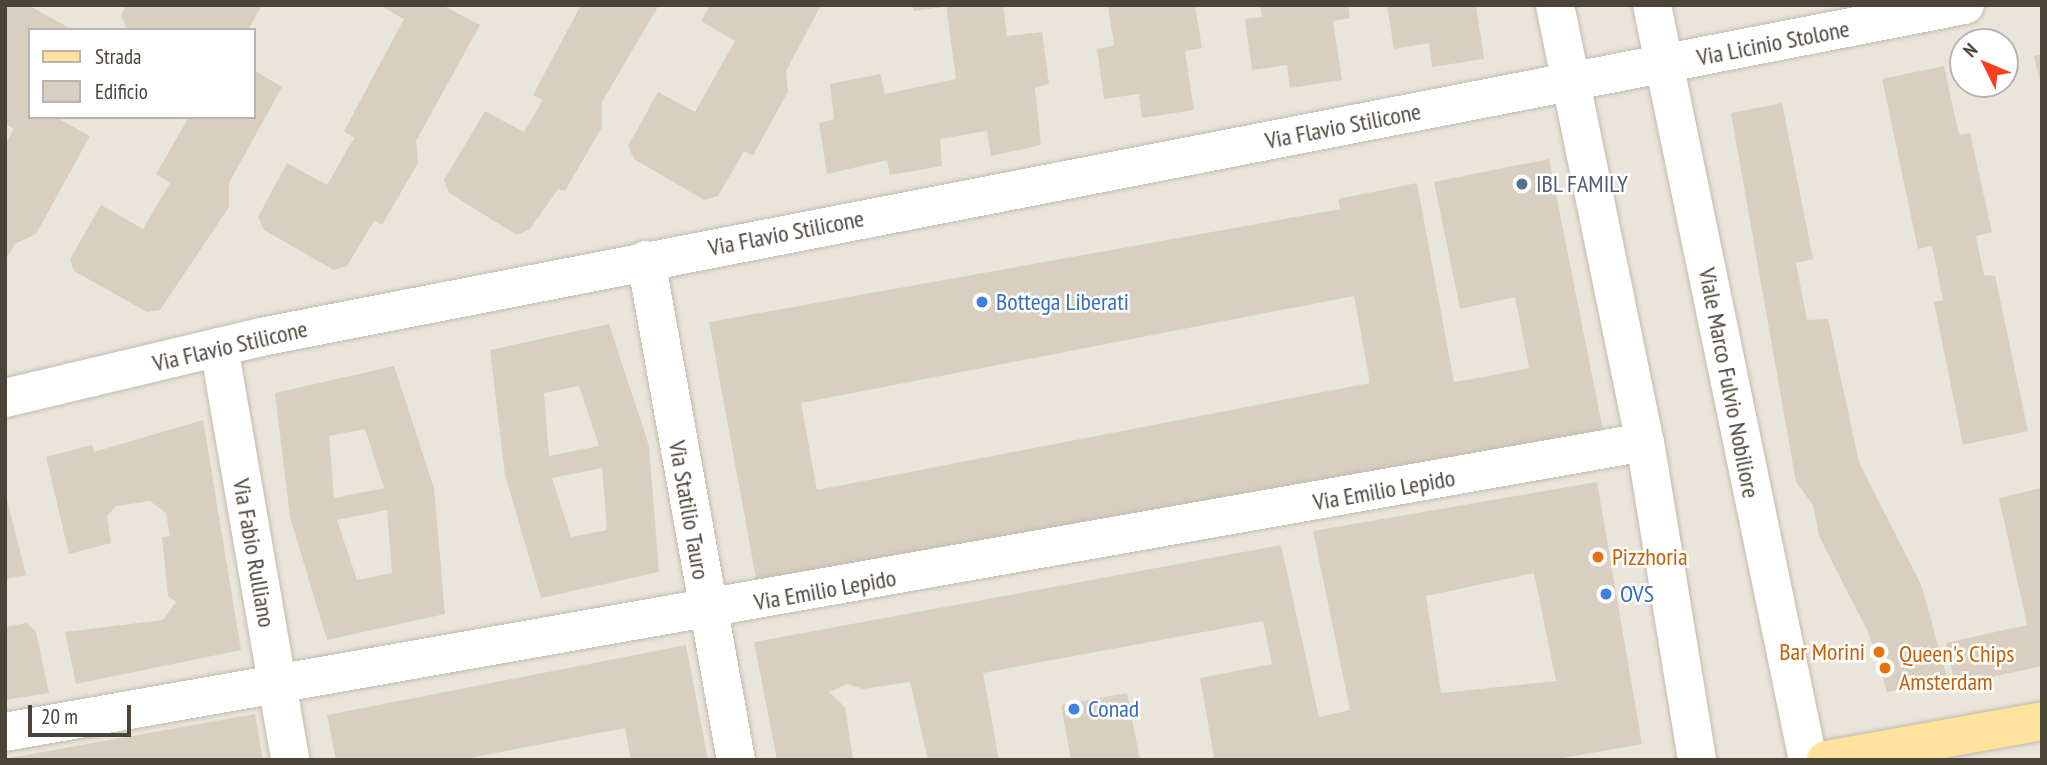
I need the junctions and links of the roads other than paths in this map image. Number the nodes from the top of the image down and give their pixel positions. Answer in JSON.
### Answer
{"nodes":[{"id":1,"x":1555,"y":5,"type":"edge"},
{"id":2,"x":1652,"y":5,"type":"edge"},
{"id":3,"x":1965,"y":5,"type":"edge"},
{"id":4,"x":1664,"y":63,"type":"junction"},
{"id":5,"x":1569,"y":83,"type":"junction"},
{"id":6,"x":646,"y":260,"type":"junction"},
{"id":7,"x":219,"y":347,"type":"junction"},
{"id":8,"x":5,"y":398,"type":"edge"},
{"id":9,"x":1645,"y":442,"type":"junction"},
{"id":10,"x":706,"y":611,"type":"junction"},
{"id":11,"x":276,"y":685,"type":"junction"},
{"id":12,"x":2042,"y":721,"type":"edge"},
{"id":13,"x":5,"y":732,"type":"edge"},
{"id":14,"x":290,"y":760,"type":"edge"},
{"id":15,"x":736,"y":760,"type":"edge"},
{"id":16,"x":1697,"y":760,"type":"edge"},
{"id":17,"x":1808,"y":760,"type":"edge"},
{"id":18,"x":1826,"y":760,"type":"edge"}],
"edges":[{"from":1,"to":5,"type":"street"},
{"from":2,"to":4,"type":"street","name":"Viale Marco Fulvio Nobiliore"},
{"from":3,"to":4,"type":"street","name":"Via Licinio Stolone"},
{"from":4,"to":5,"type":"street","name":"Via Licinio Stolone"},
{"from":4,"to":17,"type":"street","name":"Viale Marco Fulvio Nobiliore"},
{"from":5,"to":6,"type":"street","name":"Via Flavio Stilicone"},
{"from":5,"to":9,"type":"street"},
{"from":6,"to":7,"type":"street","name":"Via Flavio Stilicone"},
{"from":6,"to":10,"type":"street","name":"Via Statilio Tauro"},
{"from":7,"to":8,"type":"street","name":"Via Flavio Stilicone"},
{"from":7,"to":11,"type":"street","name":"Via Fabio Rulliano"},
{"from":9,"to":10,"type":"street","name":"Via Emilio Lepido"},
{"from":9,"to":16,"type":"street"},
{"from":10,"to":11,"type":"street","name":"Via Emilio Lepido"},
{"from":10,"to":15,"type":"street","name":"Via Statilio Tauro"},
{"from":11,"to":13,"type":"street","name":"Via Emilio Lepido"},
{"from":11,"to":14,"type":"street","name":"Via Fabio Rulliano"},
{"from":12,"to":18,"type":"main road"}]}
